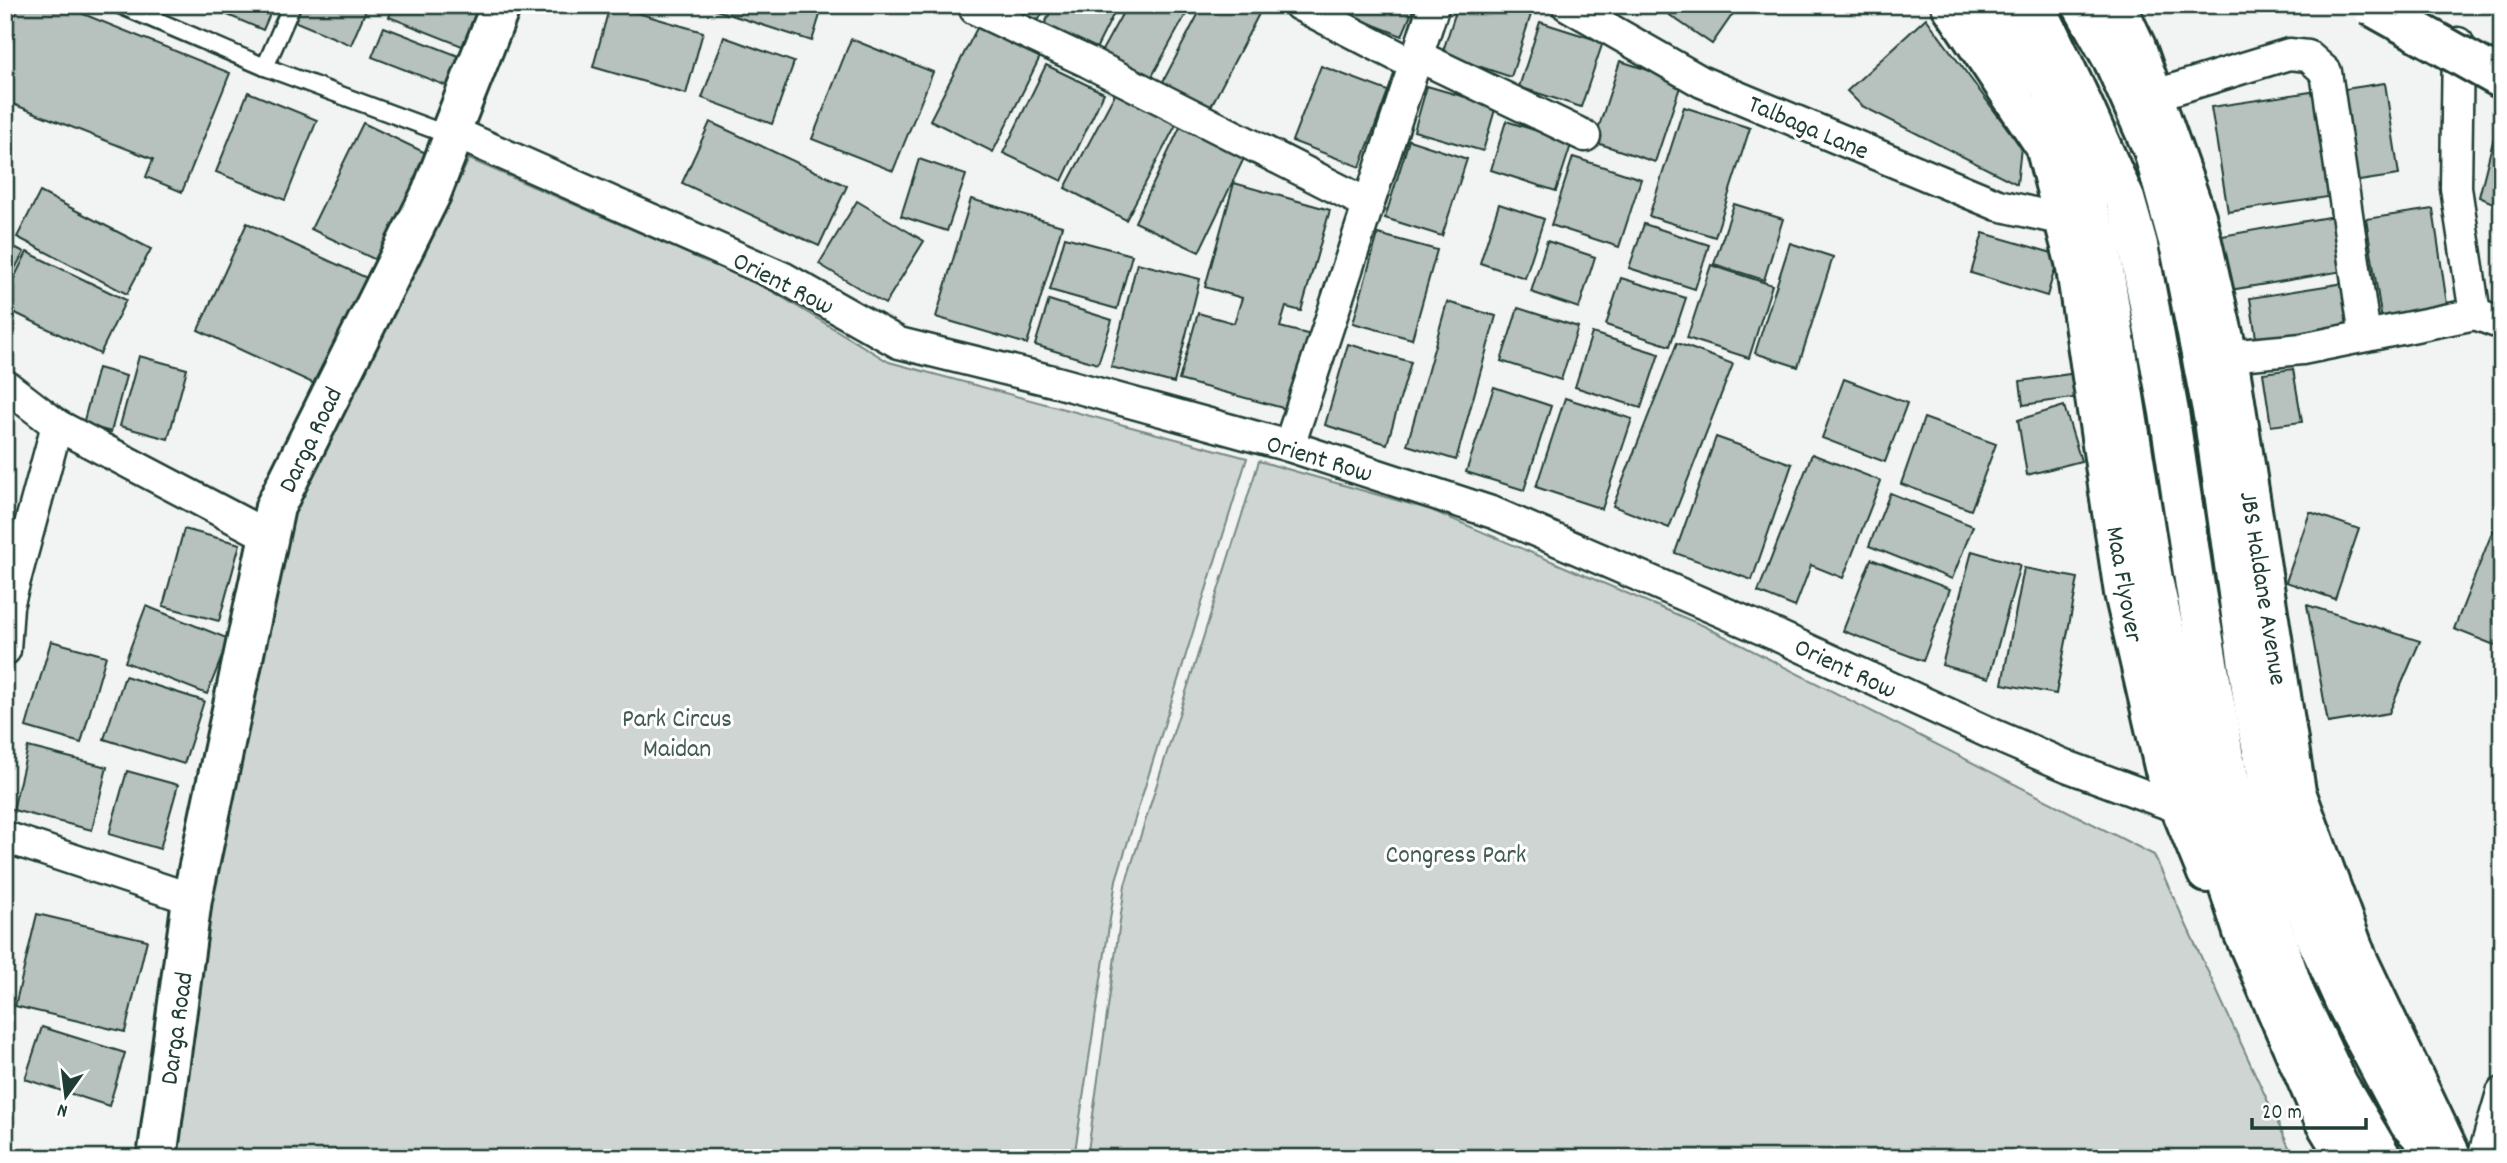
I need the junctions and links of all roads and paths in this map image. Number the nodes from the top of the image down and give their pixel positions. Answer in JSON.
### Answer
{"nodes":[{"id":1,"x":120,"y":5,"type":"edge"},
{"id":2,"x":292,"y":5,"type":"edge"},
{"id":3,"x":501,"y":5,"type":"edge"},
{"id":4,"x":1299,"y":5,"type":"edge"},
{"id":5,"x":1434,"y":5,"type":"edge"},
{"id":6,"x":1567,"y":5,"type":"edge"},
{"id":7,"x":1951,"y":5,"type":"edge"},
{"id":8,"x":1992,"y":5,"type":"edge"},
{"id":9,"x":2031,"y":5,"type":"edge"},
{"id":10,"x":2082,"y":5,"type":"edge"},
{"id":11,"x":2116,"y":5,"type":"edge"},
{"id":12,"x":2370,"y":5,"type":"edge"},
{"id":13,"x":975,"y":9,"type":"dead end"},
{"id":14,"x":2404,"y":10,"type":"edge"},
{"id":15,"x":2458,"y":43,"type":"junction"},
{"id":16,"x":1415,"y":59,"type":"junction"},
{"id":17,"x":2502,"y":64,"type":"edge"},
{"id":18,"x":265,"y":67,"type":"junction"},
{"id":19,"x":2502,"y":79,"type":"edge"},
{"id":20,"x":2152,"y":96,"type":"junction"},
{"id":21,"x":452,"y":134,"type":"junction"},
{"id":22,"x":1585,"y":136,"type":"dead end"},
{"id":23,"x":1368,"y":204,"type":"junction"},
{"id":24,"x":2064,"y":220,"type":"junction"},
{"id":25,"x":2488,"y":319,"type":"edge"},
{"id":26,"x":2365,"y":336,"type":"junction"},
{"id":27,"x":2228,"y":356,"type":"junction"},
{"id":28,"x":5,"y":385,"type":"edge"},
{"id":29,"x":57,"y":425,"type":"junction"},
{"id":30,"x":1289,"y":446,"type":"junction"},
{"id":31,"x":268,"y":536,"type":"junction"},
{"id":32,"x":5,"y":650,"type":"edge"},
{"id":33,"x":2182,"y":809,"type":"junction"},
{"id":34,"x":5,"y":837,"type":"edge"},
{"id":35,"x":192,"y":899,"type":"junction"},
{"id":36,"x":2502,"y":1093,"type":"edge"},
{"id":37,"x":157,"y":1158,"type":"edge"},
{"id":38,"x":2336,"y":1158,"type":"edge"},
{"id":39,"x":2347,"y":1158,"type":"edge"},
{"id":40,"x":2382,"y":1158,"type":"edge"},
{"id":41,"x":2444,"y":1158,"type":"edge"},
{"id":42,"x":2452,"y":1158,"type":"edge"},
{"id":43,"x":2483,"y":1158,"type":"edge"}],
"edges":[{"from":1,"to":18,"type":"lane"},
{"from":2,"to":18,"type":"lane"},
{"from":3,"to":21,"type":"main road","name":"Darga Road"},
{"from":4,"to":16,"type":"street"},
{"from":5,"to":16,"type":"street"},
{"from":6,"to":24,"type":"street","name":"Talbaga Lane"},
{"from":7,"to":24,"type":"main road","name":"Maa Flyover"},
{"from":8,"to":39,"type":"main road"},
{"from":9,"to":40,"type":"main road"},
{"from":10,"to":41,"type":"main road"},
{"from":11,"to":20,"type":"main road","name":"JBS Haldane Avenue"},
{"from":12,"to":19,"type":"main road","bridge":true},
{"from":13,"to":23,"type":"street"},
{"from":14,"to":15,"type":"main road"},
{"from":15,"to":17,"type":"main road"},
{"from":15,"to":25,"type":"street"},
{"from":16,"to":22,"type":"street"},
{"from":16,"to":23,"type":"street"},
{"from":18,"to":21,"type":"lane"},
{"from":20,"to":26,"type":"street"},
{"from":20,"to":27,"type":"main road","name":"JBS Haldane Avenue"},
{"from":21,"to":30,"type":"street","name":"Orient Row"},
{"from":21,"to":31,"type":"main road","name":"Darga Road"},
{"from":23,"to":30,"type":"street"},
{"from":24,"to":33,"type":"main road","name":"Maa Flyover"},
{"from":25,"to":26,"type":"street"},
{"from":26,"to":27,"type":"street"},
{"from":27,"to":42,"type":"main road","name":"JBS Haldane Avenue"},
{"from":28,"to":29,"type":"street"},
{"from":29,"to":31,"type":"street"},
{"from":29,"to":32,"type":"street"},
{"from":30,"to":33,"type":"street","name":"Orient Row"},
{"from":31,"to":35,"type":"main road","name":"Darga Road"},
{"from":33,"to":38,"type":"main road","name":"Maa Flyover"},
{"from":34,"to":35,"type":"street"},
{"from":35,"to":37,"type":"main road","name":"Darga Road"},
{"from":36,"to":43,"type":"street"}]}
